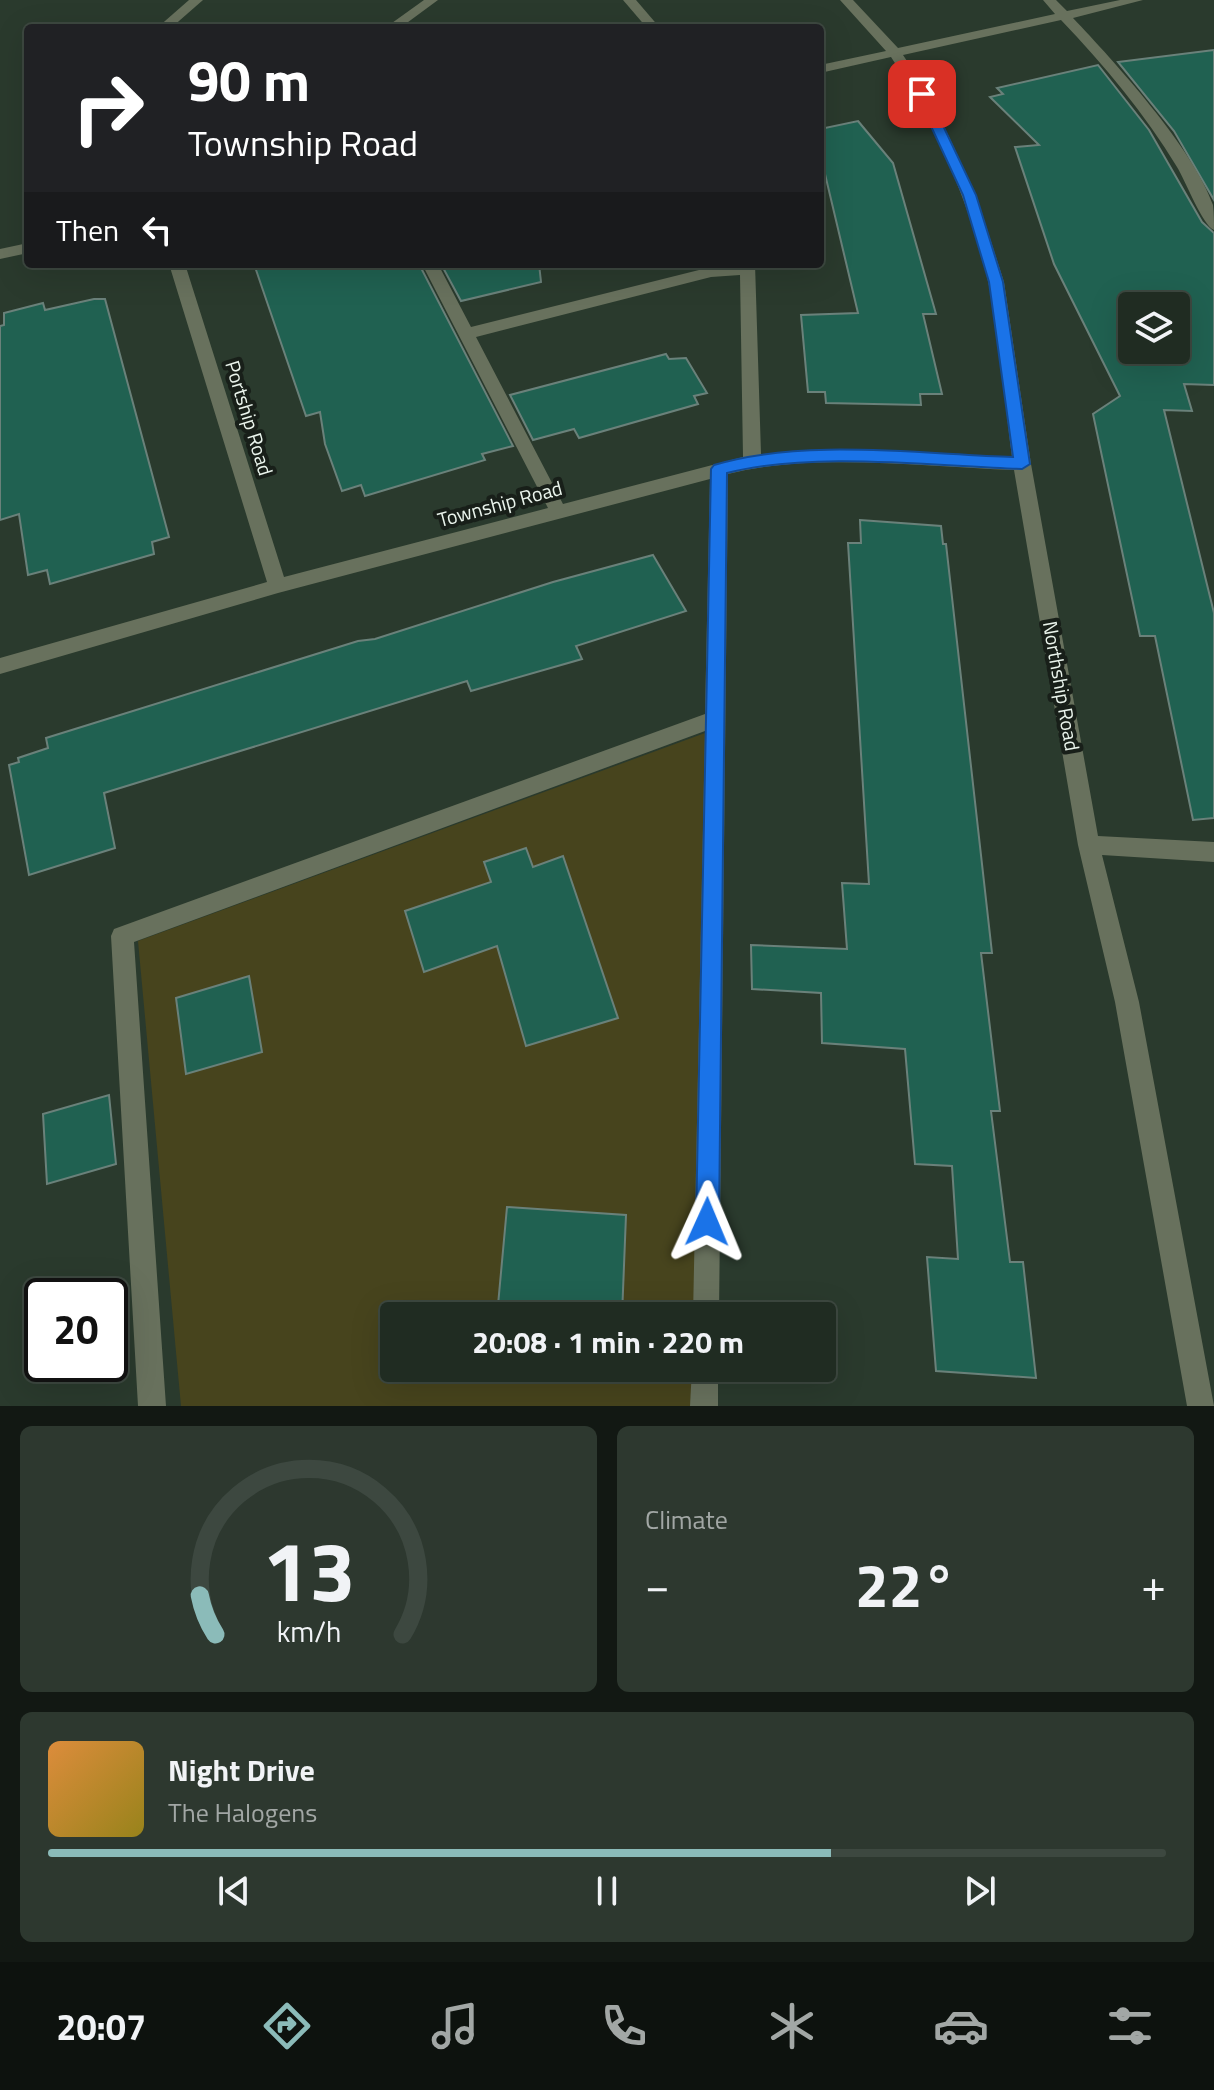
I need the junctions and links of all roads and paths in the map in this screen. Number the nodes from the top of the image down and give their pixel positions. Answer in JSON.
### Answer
{"nodes":[{"id":1,"x":197,"y":0,"type":"edge"},
{"id":2,"x":432,"y":0,"type":"edge"},
{"id":3,"x":629,"y":0,"type":"edge"},
{"id":4,"x":846,"y":0,"type":"edge"},
{"id":5,"x":1049,"y":0,"type":"edge"},
{"id":6,"x":1137,"y":0,"type":"edge"},
{"id":7,"x":1064,"y":16,"type":"junction"},
{"id":8,"x":168,"y":24,"type":"edge"},
{"id":9,"x":397,"y":24,"type":"edge"},
{"id":10,"x":650,"y":24,"type":"edge"},
{"id":11,"x":894,"y":52,"type":"junction"},
{"id":12,"x":824,"y":68,"type":"edge"},
{"id":13,"x":1214,"y":225,"type":"edge"},
{"id":14,"x":24,"y":249,"type":"edge"},
{"id":15,"x":0,"y":254,"type":"edge"},
{"id":16,"x":178,"y":268,"type":"edge"},
{"id":17,"x":432,"y":268,"type":"edge"},
{"id":18,"x":735,"y":268,"type":"edge"},
{"id":19,"x":747,"y":268,"type":"edge"},
{"id":20,"x":466,"y":334,"type":"junction"},
{"id":21,"x":752,"y":461,"type":"junction"},
{"id":22,"x":1022,"y":464,"type":"junction"},
{"id":23,"x":719,"y":469,"type":"junction"},
{"id":24,"x":558,"y":511,"type":"junction"},
{"id":25,"x":278,"y":586,"type":"junction"},
{"id":26,"x":0,"y":666,"type":"edge"},
{"id":27,"x":715,"y":719,"type":"junction"},
{"id":28,"x":1089,"y":845,"type":"junction"},
{"id":29,"x":1214,"y":852,"type":"edge"},
{"id":30,"x":706,"y":1302,"type":"edge"},
{"id":31,"x":705,"y":1382,"type":"edge"},
{"id":32,"x":152,"y":1406,"type":"edge"},
{"id":33,"x":704,"y":1406,"type":"edge"},
{"id":34,"x":1201,"y":1406,"type":"edge"}],
"edges":[{"from":1,"to":8,"type":"street"},
{"from":2,"to":9,"type":"street"},
{"from":3,"to":10,"type":"street"},
{"from":4,"to":11,"type":"street","name":"Northship Road"},
{"from":5,"to":7,"type":"street"},
{"from":6,"to":7,"type":"street"},
{"from":7,"to":11,"type":"street"},
{"from":7,"to":13,"type":"street"},
{"from":11,"to":12,"type":"street"},
{"from":11,"to":22,"type":"street","name":"Northship Road"},
{"from":14,"to":15,"type":"street"},
{"from":16,"to":25,"type":"street","name":"Portship Road"},
{"from":17,"to":20,"type":"street"},
{"from":18,"to":20,"type":"street"},
{"from":19,"to":21,"type":"street"},
{"from":20,"to":24,"type":"street"},
{"from":21,"to":22,"type":"street","name":"Township Road"},
{"from":21,"to":23,"type":"street","name":"Township Road"},
{"from":22,"to":28,"type":"street","name":"Northship Road"},
{"from":23,"to":24,"type":"street","name":"Township Road"},
{"from":23,"to":27,"type":"street"},
{"from":24,"to":25,"type":"street","name":"Township Road"},
{"from":25,"to":26,"type":"street","name":"Township Road"},
{"from":27,"to":30,"type":"street"},
{"from":27,"to":32,"type":"street"},
{"from":28,"to":29,"type":"street"},
{"from":28,"to":34,"type":"street","name":"Northship Road"},
{"from":31,"to":33,"type":"street"}]}
